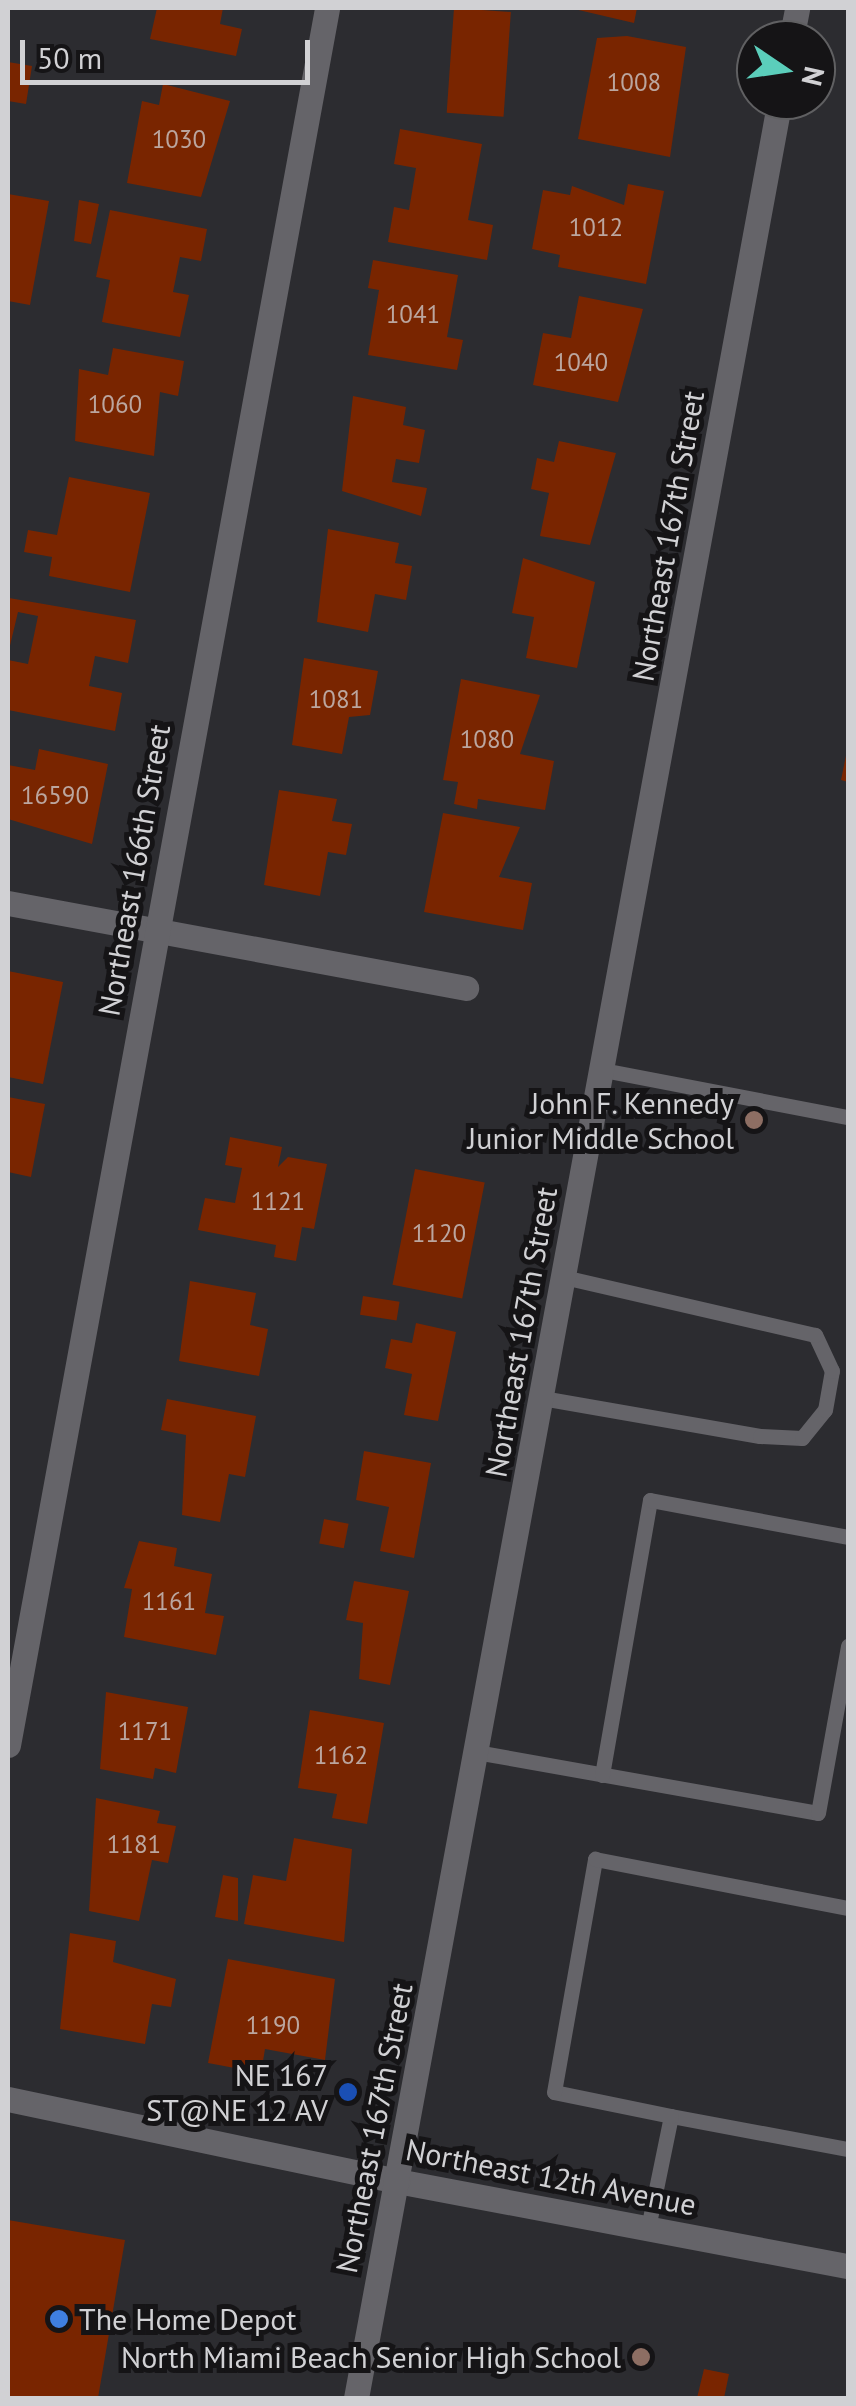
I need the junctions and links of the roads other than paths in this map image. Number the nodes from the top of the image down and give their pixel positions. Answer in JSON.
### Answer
{"nodes":[{"id":1,"x":327,"y":8,"type":"edge"},
{"id":2,"x":776,"y":120,"type":"edge"},
{"id":3,"x":8,"y":902,"type":"edge"},
{"id":4,"x":155,"y":930,"type":"junction"},
{"id":5,"x":466,"y":988,"type":"dead end"},
{"id":6,"x":603,"y":1070,"type":"junction"},
{"id":7,"x":848,"y":1117,"type":"edge"},
{"id":8,"x":564,"y":1276,"type":"junction"},
{"id":9,"x":542,"y":1398,"type":"junction"},
{"id":10,"x":848,"y":1536,"type":"edge"},
{"id":11,"x":848,"y":1646,"type":"edge"},
{"id":12,"x":8,"y":1745,"type":"edge"},
{"id":13,"x":476,"y":1752,"type":"junction"},
{"id":14,"x":602,"y":1775,"type":"junction"},
{"id":15,"x":848,"y":1908,"type":"edge"},
{"id":16,"x":8,"y":2099,"type":"edge"},
{"id":17,"x":671,"y":2116,"type":"junction"},
{"id":18,"x":848,"y":2150,"type":"edge"},
{"id":19,"x":397,"y":2181,"type":"junction"},
{"id":20,"x":648,"y":2228,"type":"junction"},
{"id":21,"x":848,"y":2266,"type":"edge"},
{"id":22,"x":356,"y":2398,"type":"edge"}],
"edges":[{"from":1,"to":4,"type":"street","name":"Northeast 166th Street"},
{"from":2,"to":6,"type":"street","name":"Northeast 167th Street"},
{"from":3,"to":4,"type":"street"},
{"from":4,"to":5,"type":"street"},
{"from":4,"to":12,"type":"street","name":"Northeast 166th Street"},
{"from":6,"to":7,"type":"lane"},
{"from":6,"to":8,"type":"street","name":"Northeast 167th Street"},
{"from":8,"to":9,"type":"street","name":"Northeast 167th Street"},
{"from":8,"to":9,"type":"lane"},
{"from":9,"to":13,"type":"street","name":"Northeast 167th Street"},
{"from":10,"to":14,"type":"lane"},
{"from":11,"to":14,"type":"lane"},
{"from":13,"to":14,"type":"lane"},
{"from":13,"to":19,"type":"street","name":"Northeast 167th Street"},
{"from":15,"to":17,"type":"lane"},
{"from":16,"to":19,"type":"street","name":"Northeast 12th Avenue"},
{"from":17,"to":18,"type":"lane"},
{"from":17,"to":20,"type":"lane"},
{"from":19,"to":20,"type":"street","name":"Northeast 12th Avenue"},
{"from":19,"to":22,"type":"street","name":"Northeast 167th Street"},
{"from":20,"to":21,"type":"street","name":"Northeast 12th Avenue"}]}
